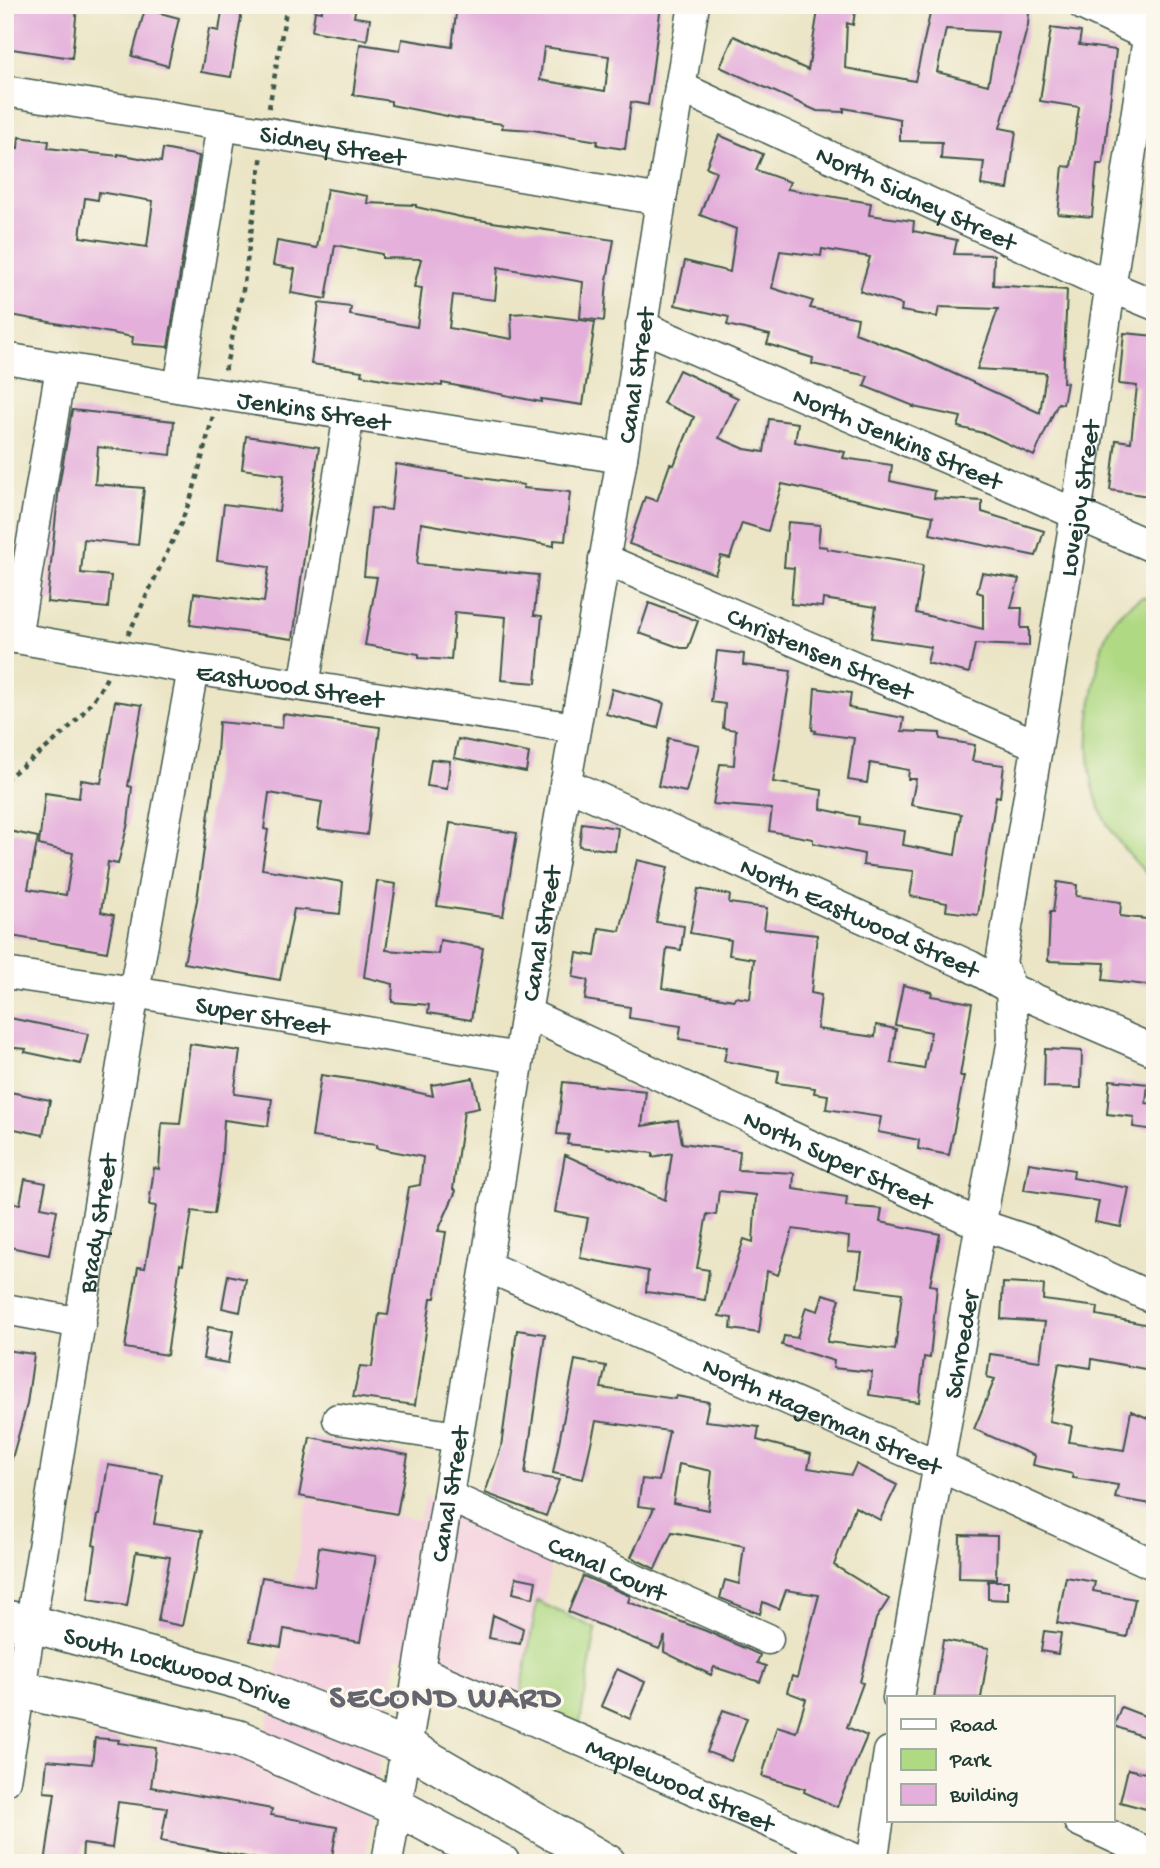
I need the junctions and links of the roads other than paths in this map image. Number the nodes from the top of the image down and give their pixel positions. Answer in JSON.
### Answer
{"nodes":[{"id":1,"x":694,"y":5,"type":"edge"},
{"id":2,"x":1083,"y":5,"type":"edge"},
{"id":3,"x":1153,"y":5,"type":"edge"},
{"id":4,"x":1151,"y":37,"type":"edge"},
{"id":5,"x":680,"y":88,"type":"junction"},
{"id":6,"x":5,"y":91,"type":"edge"},
{"id":7,"x":222,"y":125,"type":"junction"},
{"id":8,"x":661,"y":200,"type":"junction"},
{"id":9,"x":1109,"y":286,"type":"junction"},
{"id":10,"x":1155,"y":305,"type":"edge"},
{"id":11,"x":641,"y":326,"type":"junction"},
{"id":12,"x":5,"y":358,"type":"edge"},
{"id":13,"x":61,"y":367,"type":"junction"},
{"id":14,"x":179,"y":387,"type":"junction"},
{"id":15,"x":349,"y":415,"type":"junction"},
{"id":16,"x":622,"y":458,"type":"junction"},
{"id":17,"x":1076,"y":514,"type":"junction"},
{"id":18,"x":1155,"y":548,"type":"edge"},
{"id":19,"x":604,"y":559,"type":"junction"},
{"id":20,"x":10,"y":637,"type":"edge"},
{"id":21,"x":193,"y":668,"type":"junction"},
{"id":22,"x":304,"y":686,"type":"junction"},
{"id":23,"x":575,"y":728,"type":"junction"},
{"id":24,"x":1037,"y":746,"type":"junction"},
{"id":25,"x":565,"y":783,"type":"junction"},
{"id":26,"x":5,"y":973,"type":"edge"},
{"id":27,"x":1011,"y":989,"type":"junction"},
{"id":28,"x":134,"y":992,"type":"junction"},
{"id":29,"x":526,"y":1013,"type":"junction"},
{"id":30,"x":1155,"y":1051,"type":"edge"},
{"id":31,"x":518,"y":1058,"type":"junction"},
{"id":32,"x":981,"y":1225,"type":"junction"},
{"id":33,"x":486,"y":1266,"type":"junction"},
{"id":34,"x":1155,"y":1299,"type":"edge"},
{"id":35,"x":5,"y":1309,"type":"edge"},
{"id":36,"x":81,"y":1322,"type":"junction"},
{"id":37,"x":338,"y":1419,"type":"dead end"},
{"id":38,"x":458,"y":1437,"type":"junction"},
{"id":39,"x":939,"y":1466,"type":"junction"},
{"id":40,"x":448,"y":1496,"type":"junction"},
{"id":41,"x":1155,"y":1565,"type":"edge"},
{"id":42,"x":17,"y":1621,"type":"edge"},
{"id":43,"x":768,"y":1639,"type":"dead end"},
{"id":44,"x":420,"y":1671,"type":"junction"},
{"id":45,"x":13,"y":1687,"type":"edge"},
{"id":46,"x":898,"y":1696,"type":"edge"},
{"id":47,"x":407,"y":1747,"type":"junction"},
{"id":48,"x":887,"y":1765,"type":"edge"},
{"id":49,"x":5,"y":1780,"type":"edge"},
{"id":50,"x":397,"y":1807,"type":"junction"},
{"id":51,"x":1081,"y":1822,"type":"edge"},
{"id":52,"x":1155,"y":1856,"type":"edge"},
{"id":53,"x":387,"y":1863,"type":"edge"},
{"id":54,"x":501,"y":1863,"type":"edge"},
{"id":55,"x":607,"y":1863,"type":"edge"},
{"id":56,"x":864,"y":1863,"type":"edge"},
{"id":57,"x":872,"y":1863,"type":"edge"}],
"edges":[{"from":1,"to":5,"type":"street","name":"Canal Street"},
{"from":2,"to":4,"type":"street"},
{"from":3,"to":4,"type":"street","name":"Lovejoy Street"},
{"from":4,"to":9,"type":"street","name":"Lovejoy Street"},
{"from":5,"to":8,"type":"street","name":"Canal Street"},
{"from":5,"to":9,"type":"street","name":"North Sidney Street"},
{"from":6,"to":7,"type":"street","name":"Sidney Street"},
{"from":7,"to":8,"type":"street","name":"Sidney Street"},
{"from":7,"to":14,"type":"street"},
{"from":8,"to":11,"type":"street","name":"Canal Street"},
{"from":9,"to":10,"type":"street","name":"North Sidney Street"},
{"from":9,"to":17,"type":"street","name":"Lovejoy Street"},
{"from":11,"to":16,"type":"street","name":"Canal Street"},
{"from":11,"to":17,"type":"street","name":"North Jenkins Street"},
{"from":12,"to":13,"type":"street","name":"Jenkins Street"},
{"from":13,"to":14,"type":"street","name":"Jenkins Street"},
{"from":13,"to":20,"type":"street"},
{"from":14,"to":15,"type":"street","name":"Jenkins Street"},
{"from":15,"to":16,"type":"street","name":"Jenkins Street"},
{"from":15,"to":22,"type":"street"},
{"from":16,"to":19,"type":"street","name":"Canal Street"},
{"from":17,"to":18,"type":"street","name":"North Jenkins Street"},
{"from":17,"to":24,"type":"street","name":"Lovejoy Street"},
{"from":19,"to":23,"type":"street","name":"Canal Street"},
{"from":19,"to":24,"type":"street","name":"Christensen Street"},
{"from":20,"to":21,"type":"street","name":"Eastwood Street"},
{"from":21,"to":22,"type":"street","name":"Eastwood Street"},
{"from":21,"to":28,"type":"street","name":"Brady Street"},
{"from":22,"to":23,"type":"street","name":"Eastwood Street"},
{"from":23,"to":25,"type":"street","name":"Canal Street"},
{"from":24,"to":27,"type":"street","name":"Lovejoy Street"},
{"from":25,"to":27,"type":"street","name":"North Eastwood Street"},
{"from":25,"to":29,"type":"street","name":"Canal Street"},
{"from":26,"to":28,"type":"street","name":"Super Street"},
{"from":27,"to":30,"type":"street","name":"North Eastwood Street"},
{"from":27,"to":32,"type":"street","name":"Schroeder"},
{"from":28,"to":31,"type":"street","name":"Super Street"},
{"from":28,"to":36,"type":"street","name":"Brady Street"},
{"from":29,"to":31,"type":"street","name":"Canal Street"},
{"from":29,"to":32,"type":"street","name":"North Super Street"},
{"from":31,"to":33,"type":"street","name":"Canal Street"},
{"from":32,"to":34,"type":"street","name":"North Super Street"},
{"from":32,"to":39,"type":"street","name":"Schroeder"},
{"from":33,"to":38,"type":"street","name":"Canal Street"},
{"from":33,"to":39,"type":"street","name":"North Hagerman Street"},
{"from":35,"to":36,"type":"street"},
{"from":36,"to":42,"type":"street","name":"Brady Street"},
{"from":37,"to":38,"type":"street"},
{"from":38,"to":40,"type":"street","name":"Canal Street"},
{"from":39,"to":41,"type":"street","name":"North Hagerman Street"},
{"from":39,"to":46,"type":"street","name":"Schroeder"},
{"from":40,"to":43,"type":"street","name":"Canal Court"},
{"from":40,"to":44,"type":"street","name":"Canal Street"},
{"from":42,"to":45,"type":"street","name":"Brady Street"},
{"from":42,"to":47,"type":"main road","name":"South Lockwood Drive"},
{"from":44,"to":47,"type":"street","name":"Canal Street"},
{"from":44,"to":56,"type":"street","name":"Maplewood Street"},
{"from":45,"to":49,"type":"street","name":"Brady Street"},
{"from":45,"to":50,"type":"main road","name":"South Lockwood Drive"},
{"from":47,"to":50,"type":"street","name":"Canal Street"},
{"from":47,"to":55,"type":"main road","name":"South Lockwood Drive"},
{"from":48,"to":57,"type":"street"},
{"from":50,"to":53,"type":"street","name":"Canal Street"},
{"from":50,"to":54,"type":"main road","name":"South Lockwood Drive"},
{"from":51,"to":52,"type":"street"}]}
